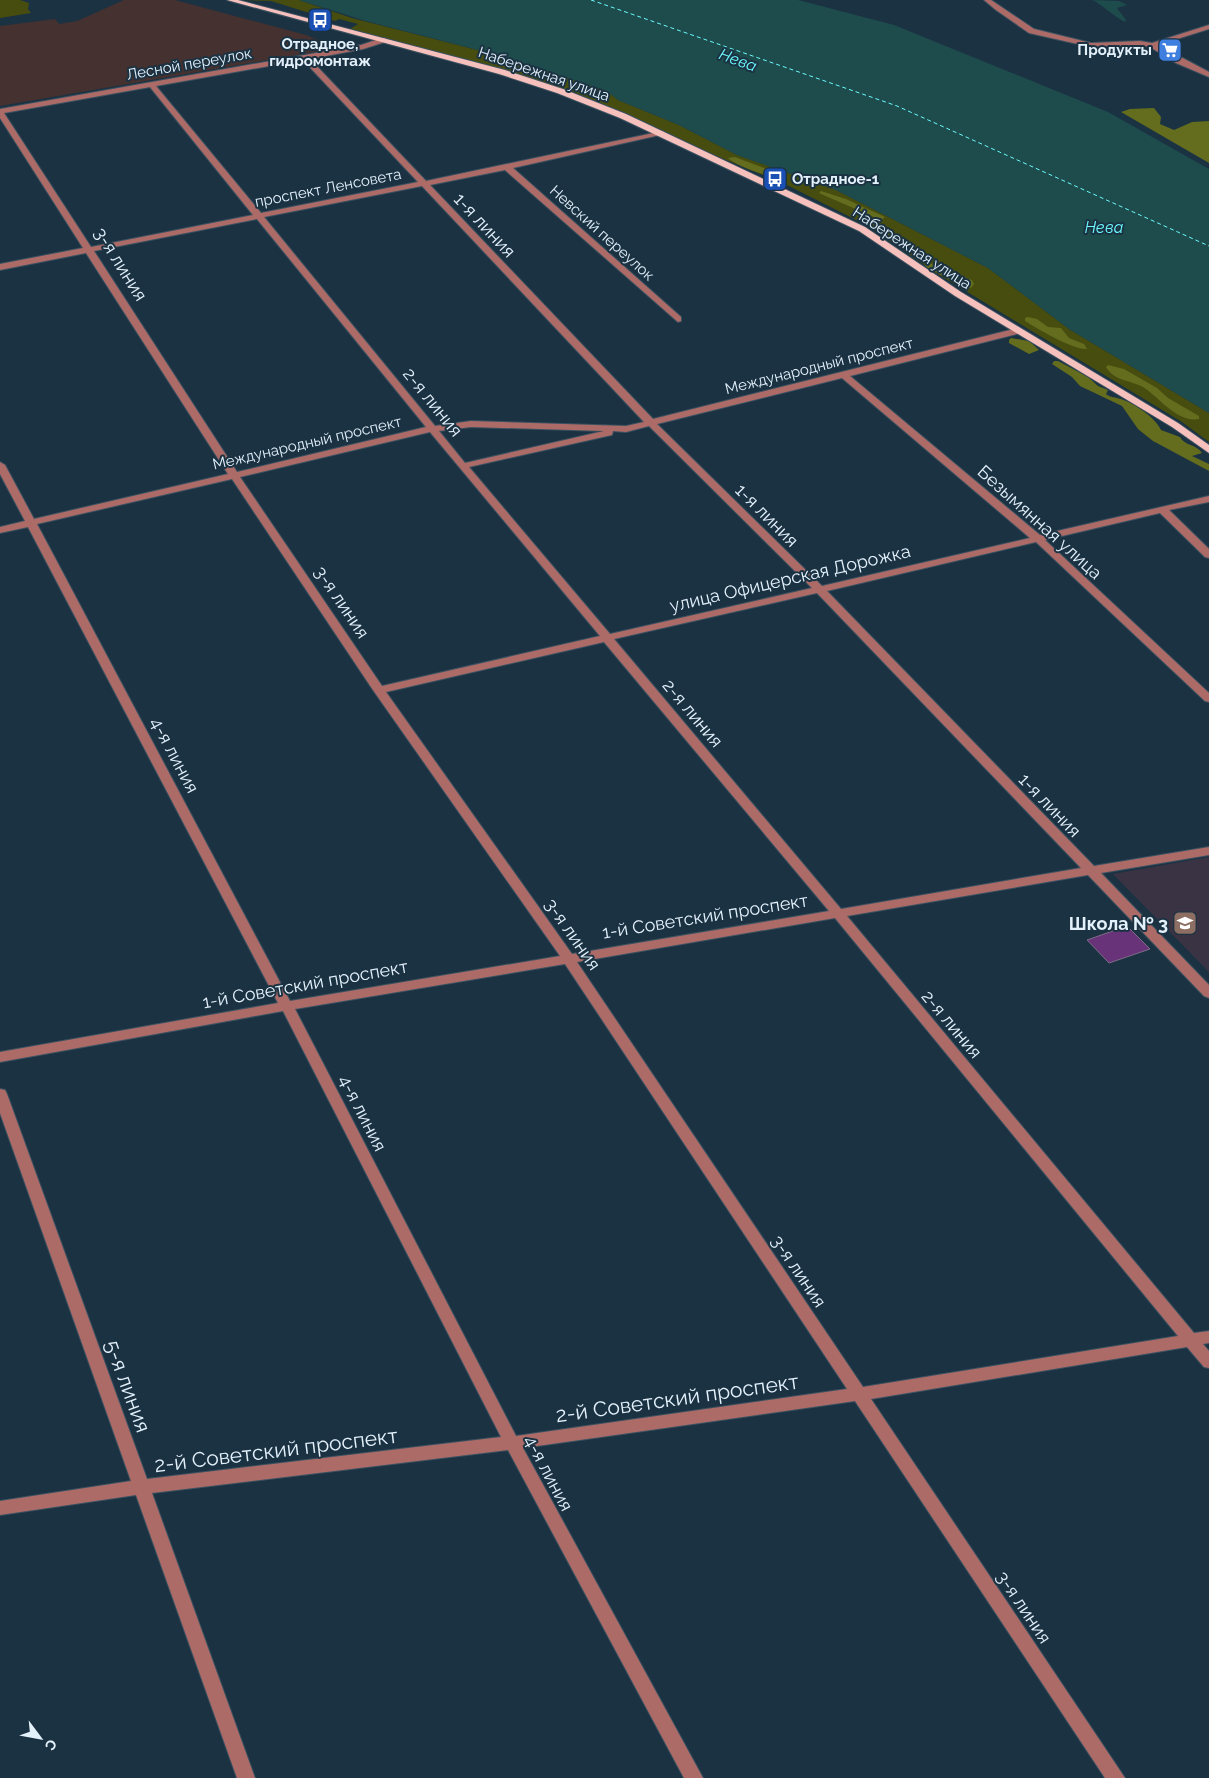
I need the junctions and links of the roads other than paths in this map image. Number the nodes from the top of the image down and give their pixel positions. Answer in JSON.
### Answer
{"nodes":[{"id":1,"x":230,"y":0,"type":"edge"},
{"id":2,"x":987,"y":0,"type":"edge"},
{"id":3,"x":1209,"y":27,"type":"edge"},
{"id":4,"x":382,"y":40,"type":"junction"},
{"id":5,"x":1152,"y":45,"type":"junction"},
{"id":6,"x":305,"y":58,"type":"junction"},
{"id":7,"x":1209,"y":75,"type":"edge"},
{"id":8,"x":152,"y":85,"type":"junction"},
{"id":9,"x":0,"y":111,"type":"edge"},
{"id":10,"x":660,"y":133,"type":"junction"},
{"id":11,"x":507,"y":167,"type":"junction"},
{"id":12,"x":424,"y":184,"type":"junction"},
{"id":13,"x":259,"y":216,"type":"junction"},
{"id":14,"x":88,"y":249,"type":"junction"},
{"id":15,"x":0,"y":267,"type":"edge"},
{"id":16,"x":678,"y":319,"type":"dead end"},
{"id":17,"x":1018,"y":331,"type":"junction"},
{"id":18,"x":844,"y":375,"type":"junction"},
{"id":19,"x":651,"y":423,"type":"junction"},
{"id":20,"x":432,"y":428,"type":"junction"},
{"id":21,"x":626,"y":429,"type":"junction"},
{"id":22,"x":1209,"y":450,"type":"edge"},
{"id":23,"x":0,"y":465,"type":"edge"},
{"id":24,"x":463,"y":466,"type":"junction"},
{"id":25,"x":234,"y":475,"type":"junction"},
{"id":26,"x":1209,"y":499,"type":"edge"},
{"id":27,"x":1162,"y":509,"type":"junction"},
{"id":28,"x":31,"y":523,"type":"junction"},
{"id":29,"x":0,"y":530,"type":"edge"},
{"id":30,"x":1038,"y":539,"type":"junction"},
{"id":31,"x":1209,"y":555,"type":"edge"},
{"id":32,"x":821,"y":590,"type":"junction"},
{"id":33,"x":607,"y":637,"type":"junction"},
{"id":34,"x":379,"y":690,"type":"junction"},
{"id":35,"x":1209,"y":699,"type":"edge"},
{"id":36,"x":1209,"y":851,"type":"edge"},
{"id":37,"x":1091,"y":871,"type":"junction"},
{"id":38,"x":838,"y":913,"type":"junction"},
{"id":39,"x":568,"y":958,"type":"junction"},
{"id":40,"x":1209,"y":993,"type":"edge"},
{"id":41,"x":286,"y":1006,"type":"junction"},
{"id":42,"x":0,"y":1057,"type":"edge"},
{"id":43,"x":0,"y":1094,"type":"edge"},
{"id":44,"x":1209,"y":1337,"type":"edge"},
{"id":45,"x":1191,"y":1339,"type":"junction"},
{"id":46,"x":1209,"y":1362,"type":"edge"},
{"id":47,"x":859,"y":1394,"type":"junction"},
{"id":48,"x":512,"y":1443,"type":"junction"},
{"id":49,"x":141,"y":1487,"type":"junction"},
{"id":50,"x":0,"y":1508,"type":"edge"},
{"id":51,"x":246,"y":1778,"type":"edge"},
{"id":52,"x":694,"y":1778,"type":"edge"},
{"id":53,"x":1116,"y":1778,"type":"edge"}],
"edges":[{"from":1,"to":4,"type":"main road","name":"Набережная улица"},
{"from":2,"to":5,"type":"street"},
{"from":3,"to":5,"type":"street"},
{"from":4,"to":6,"type":"street","name":"Лесной переулок"},
{"from":4,"to":10,"type":"main road","name":"Набережная улица"},
{"from":5,"to":7,"type":"street"},
{"from":6,"to":8,"type":"street","name":"Лесной переулок"},
{"from":6,"to":12,"type":"street","name":"1-я линия"},
{"from":8,"to":9,"type":"street","name":"Лесной переулок"},
{"from":8,"to":13,"type":"street","name":"2-я линия"},
{"from":9,"to":14,"type":"street","name":"3-я линия"},
{"from":10,"to":11,"type":"street","name":"проспект Ленсовета"},
{"from":10,"to":17,"type":"main road","name":"Набережная улица"},
{"from":11,"to":12,"type":"street","name":"проспект Ленсовета"},
{"from":11,"to":16,"type":"street","name":"Невский переулок"},
{"from":12,"to":13,"type":"street","name":"проспект Ленсовета"},
{"from":12,"to":19,"type":"street","name":"1-я линия"},
{"from":13,"to":14,"type":"street","name":"проспект Ленсовета"},
{"from":13,"to":20,"type":"street","name":"2-я линия"},
{"from":14,"to":15,"type":"street","name":"проспект Ленсовета"},
{"from":14,"to":25,"type":"street","name":"3-я линия"},
{"from":17,"to":18,"type":"street","name":"Международный проспект"},
{"from":17,"to":22,"type":"main road","name":"Набережная улица"},
{"from":18,"to":19,"type":"street","name":"Международный проспект"},
{"from":18,"to":30,"type":"street","name":"Безымянная улица"},
{"from":19,"to":21,"type":"street","name":"Международный проспект"},
{"from":19,"to":32,"type":"street","name":"1-я линия"},
{"from":20,"to":21,"type":"street","name":"Международный проспект"},
{"from":20,"to":24,"type":"street","name":"2-я линия"},
{"from":20,"to":25,"type":"street","name":"Международный проспект"},
{"from":21,"to":24,"type":"street","name":"Международный проспект"},
{"from":23,"to":28,"type":"street","name":"4-я линия"},
{"from":24,"to":33,"type":"street","name":"2-я линия"},
{"from":25,"to":28,"type":"street","name":"Международный проспект"},
{"from":25,"to":34,"type":"street","name":"3-я линия"},
{"from":26,"to":27,"type":"street","name":"улица Офицерская Дорожка"},
{"from":27,"to":30,"type":"street","name":"улица Офицерская Дорожка"},
{"from":27,"to":31,"type":"street"},
{"from":28,"to":29,"type":"street","name":"Международный проспект"},
{"from":28,"to":41,"type":"street","name":"4-я линия"},
{"from":30,"to":32,"type":"street","name":"улица Офицерская Дорожка"},
{"from":30,"to":35,"type":"street","name":"Безымянная улица"},
{"from":32,"to":33,"type":"street","name":"улица Офицерская Дорожка"},
{"from":32,"to":37,"type":"street","name":"1-я линия"},
{"from":33,"to":34,"type":"street","name":"улица Офицерская Дорожка"},
{"from":33,"to":38,"type":"street","name":"2-я линия"},
{"from":34,"to":39,"type":"street","name":"3-я линия"},
{"from":36,"to":37,"type":"street","name":"1-й Советский проспект"},
{"from":37,"to":38,"type":"street","name":"1-й Советский проспект"},
{"from":37,"to":40,"type":"street","name":"1-я линия"},
{"from":38,"to":39,"type":"street","name":"1-й Советский проспект"},
{"from":38,"to":45,"type":"street","name":"2-я линия"},
{"from":39,"to":41,"type":"street","name":"1-й Советский проспект"},
{"from":39,"to":47,"type":"street","name":"3-я линия"},
{"from":41,"to":42,"type":"street","name":"1-й Советский проспект"},
{"from":41,"to":48,"type":"street","name":"4-я линия"},
{"from":43,"to":49,"type":"street","name":"5-я линия"},
{"from":44,"to":45,"type":"street","name":"2-й Советский проспект"},
{"from":45,"to":46,"type":"street","name":"2-я линия"},
{"from":45,"to":47,"type":"street","name":"2-й Советский проспект"},
{"from":47,"to":48,"type":"street","name":"2-й Советский проспект"},
{"from":47,"to":53,"type":"street","name":"3-я линия"},
{"from":48,"to":49,"type":"street","name":"2-й Советский проспект"},
{"from":48,"to":52,"type":"street","name":"4-я линия"},
{"from":49,"to":50,"type":"street","name":"2-й Советский проспект"},
{"from":49,"to":51,"type":"street","name":"5-я линия"}]}
